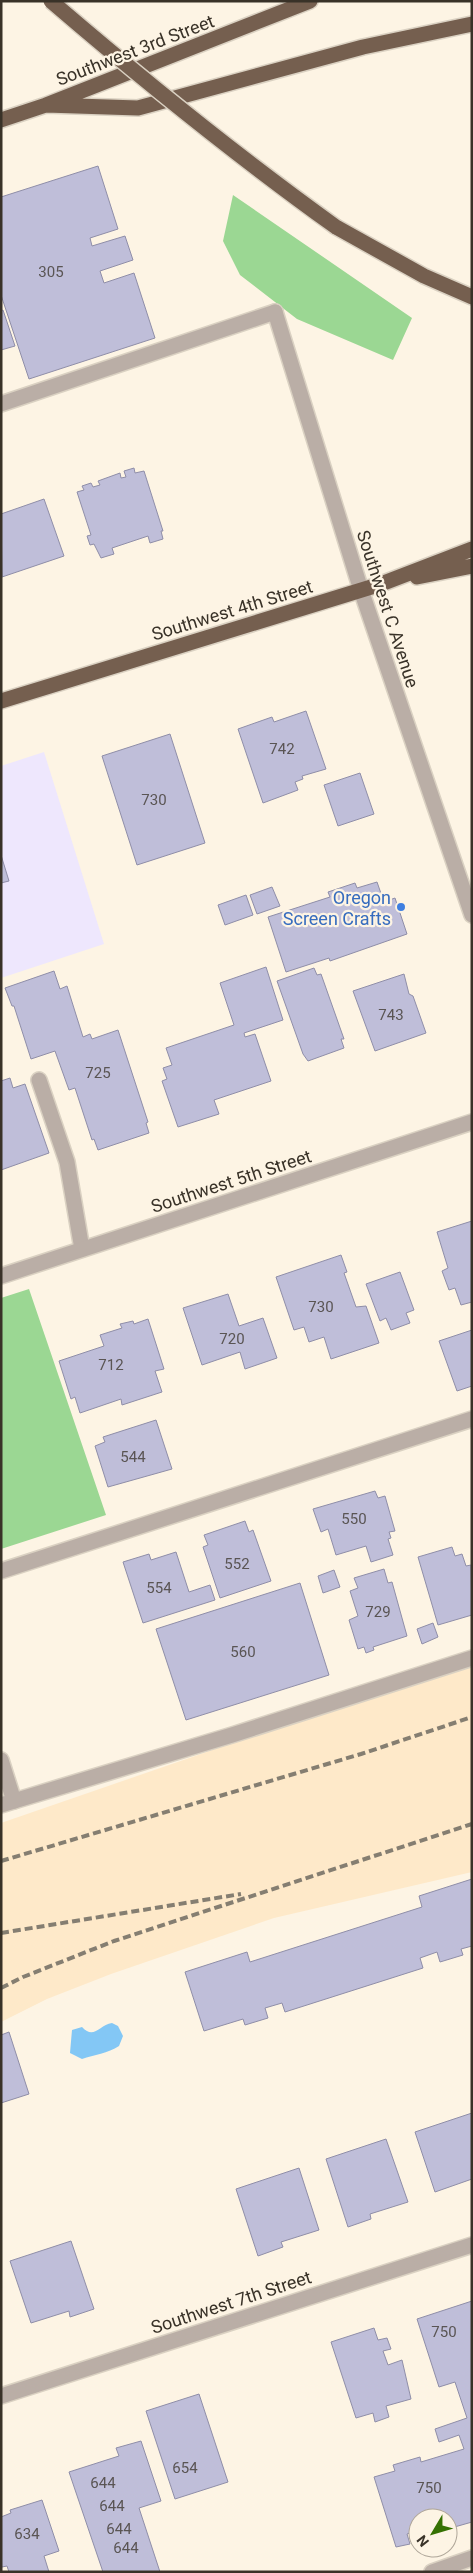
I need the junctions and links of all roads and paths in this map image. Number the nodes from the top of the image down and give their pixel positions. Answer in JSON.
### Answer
{"nodes":[{"id":1,"x":51,"y":1,"type":"edge"},
{"id":2,"x":310,"y":1,"type":"edge"},
{"id":3,"x":472,"y":24,"type":"edge"},
{"id":4,"x":46,"y":105,"type":"junction"},
{"id":5,"x":1,"y":120,"type":"edge"},
{"id":6,"x":472,"y":297,"type":"edge"},
{"id":7,"x":1,"y":404,"type":"edge"},
{"id":8,"x":472,"y":550,"type":"edge"},
{"id":9,"x":472,"y":566,"type":"edge"},
{"id":10,"x":381,"y":584,"type":"junction"},
{"id":11,"x":362,"y":590,"type":"junction"},
{"id":12,"x":1,"y":701,"type":"edge"},
{"id":13,"x":472,"y":915,"type":"edge"},
{"id":14,"x":39,"y":1080,"type":"dead end"},
{"id":15,"x":472,"y":1122,"type":"edge"},
{"id":16,"x":82,"y":1250,"type":"junction"},
{"id":17,"x":1,"y":1276,"type":"edge"},
{"id":18,"x":472,"y":1419,"type":"edge"},
{"id":19,"x":1,"y":1571,"type":"edge"},
{"id":20,"x":472,"y":1658,"type":"edge"},
{"id":21,"x":1,"y":1760,"type":"edge"},
{"id":22,"x":8,"y":1803,"type":"edge"},
{"id":23,"x":472,"y":2244,"type":"edge"},
{"id":24,"x":1,"y":2396,"type":"edge"},
{"id":25,"x":472,"y":2558,"type":"edge"},
{"id":26,"x":432,"y":2572,"type":"edge"}],
"edges":[{"from":1,"to":6,"type":"highway","bridge":true},
{"from":2,"to":4,"type":"highway","name":"Southwest 3rd Street"},
{"from":3,"to":4,"type":"highway"},
{"from":4,"to":5,"type":"highway","name":"Southwest 3rd Street"},
{"from":7,"to":11,"type":"street","name":"Southwest C Avenue"},
{"from":8,"to":10,"type":"highway","name":"Southwest 4th Street"},
{"from":9,"to":10,"type":"highway"},
{"from":10,"to":11,"type":"highway","name":"Southwest 4th Street"},
{"from":11,"to":12,"type":"highway","name":"Southwest 4th Street"},
{"from":11,"to":13,"type":"street","name":"Southwest C Avenue"},
{"from":14,"to":16,"type":"street"},
{"from":15,"to":16,"type":"street","name":"Southwest 5th Street"},
{"from":16,"to":17,"type":"street","name":"Southwest 5th Street"},
{"from":18,"to":19,"type":"street"},
{"from":20,"to":22,"type":"street"},
{"from":21,"to":22,"type":"street"},
{"from":23,"to":24,"type":"street","name":"Southwest 7th Street"},
{"from":25,"to":26,"type":"street"}]}
